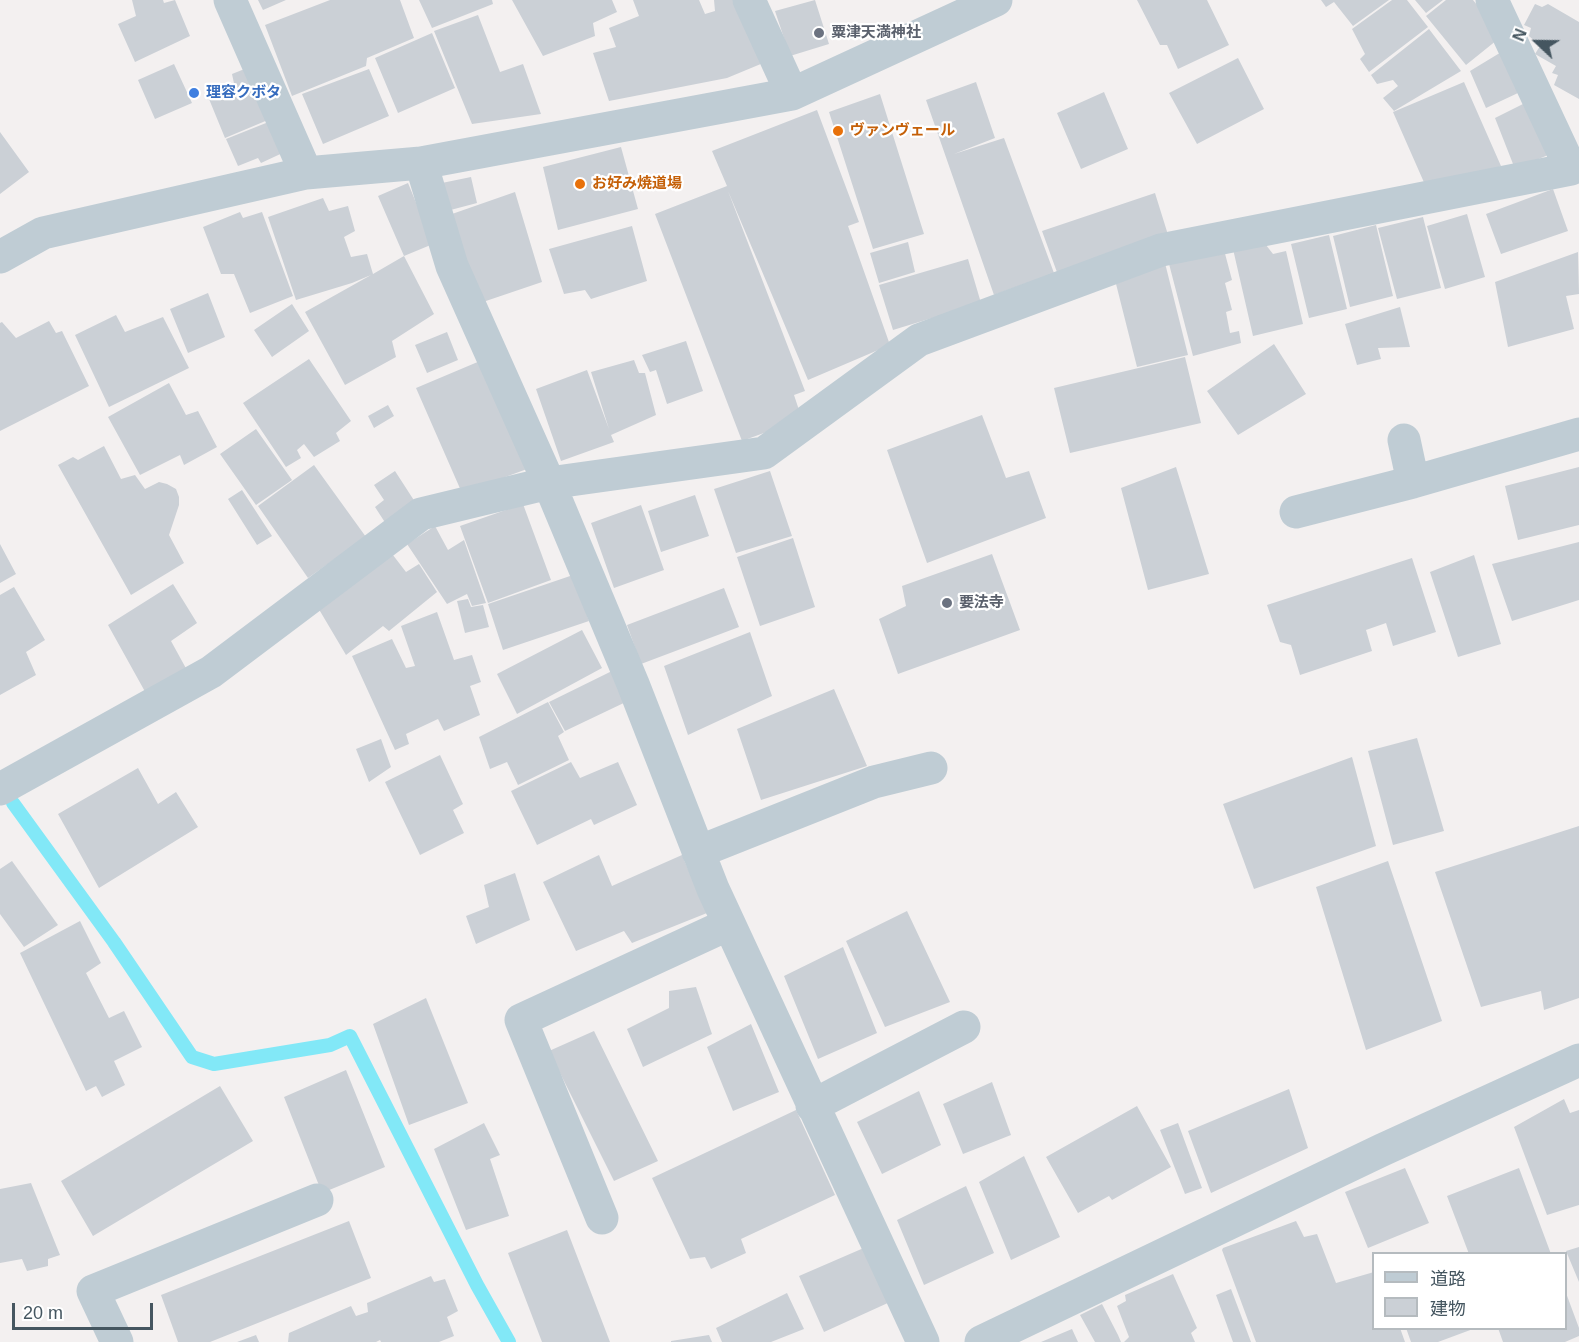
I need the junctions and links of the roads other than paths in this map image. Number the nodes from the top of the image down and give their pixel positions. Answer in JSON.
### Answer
{"nodes":[{"id":1,"x":230,"y":0,"type":"edge"},
{"id":2,"x":749,"y":0,"type":"edge"},
{"id":3,"x":996,"y":0,"type":"edge"},
{"id":4,"x":1492,"y":0,"type":"edge"},
{"id":5,"x":792,"y":94,"type":"junction"},
{"id":6,"x":421,"y":163,"type":"junction"},
{"id":7,"x":306,"y":173,"type":"junction"},
{"id":8,"x":1575,"y":178,"type":"edge"},
{"id":9,"x":0,"y":257,"type":"edge"},
{"id":10,"x":1579,"y":434,"type":"edge"},
{"id":11,"x":1404,"y":440,"type":"dead end"},
{"id":12,"x":1413,"y":482,"type":"junction"},
{"id":13,"x":549,"y":483,"type":"junction"},
{"id":14,"x":1296,"y":512,"type":"dead end"},
{"id":15,"x":931,"y":768,"type":"dead end"},
{"id":16,"x":4,"y":787,"type":"edge"},
{"id":17,"x":698,"y":852,"type":"junction"},
{"id":18,"x":729,"y":924,"type":"junction"},
{"id":19,"x":964,"y":1027,"type":"dead end"},
{"id":20,"x":1579,"y":1060,"type":"edge"},
{"id":21,"x":813,"y":1106,"type":"junction"},
{"id":22,"x":317,"y":1200,"type":"dead end"},
{"id":23,"x":602,"y":1218,"type":"dead end"},
{"id":24,"x":117,"y":1342,"type":"edge"},
{"id":25,"x":923,"y":1342,"type":"edge"},
{"id":26,"x":981,"y":1342,"type":"edge"}],
"edges":[{"from":1,"to":7,"type":"street"},
{"from":2,"to":5,"type":"street"},
{"from":3,"to":5,"type":"street"},
{"from":4,"to":8,"type":"street"},
{"from":5,"to":6,"type":"street"},
{"from":6,"to":7,"type":"street"},
{"from":6,"to":13,"type":"street"},
{"from":7,"to":9,"type":"street"},
{"from":8,"to":13,"type":"street"},
{"from":10,"to":12,"type":"street"},
{"from":11,"to":12,"type":"street"},
{"from":12,"to":14,"type":"street"},
{"from":13,"to":16,"type":"street"},
{"from":13,"to":17,"type":"street"},
{"from":15,"to":17,"type":"street"},
{"from":17,"to":18,"type":"street"},
{"from":18,"to":21,"type":"street"},
{"from":18,"to":23,"type":"street"},
{"from":19,"to":21,"type":"street"},
{"from":20,"to":26,"type":"street"},
{"from":21,"to":25,"type":"street"},
{"from":22,"to":24,"type":"street"}]}
